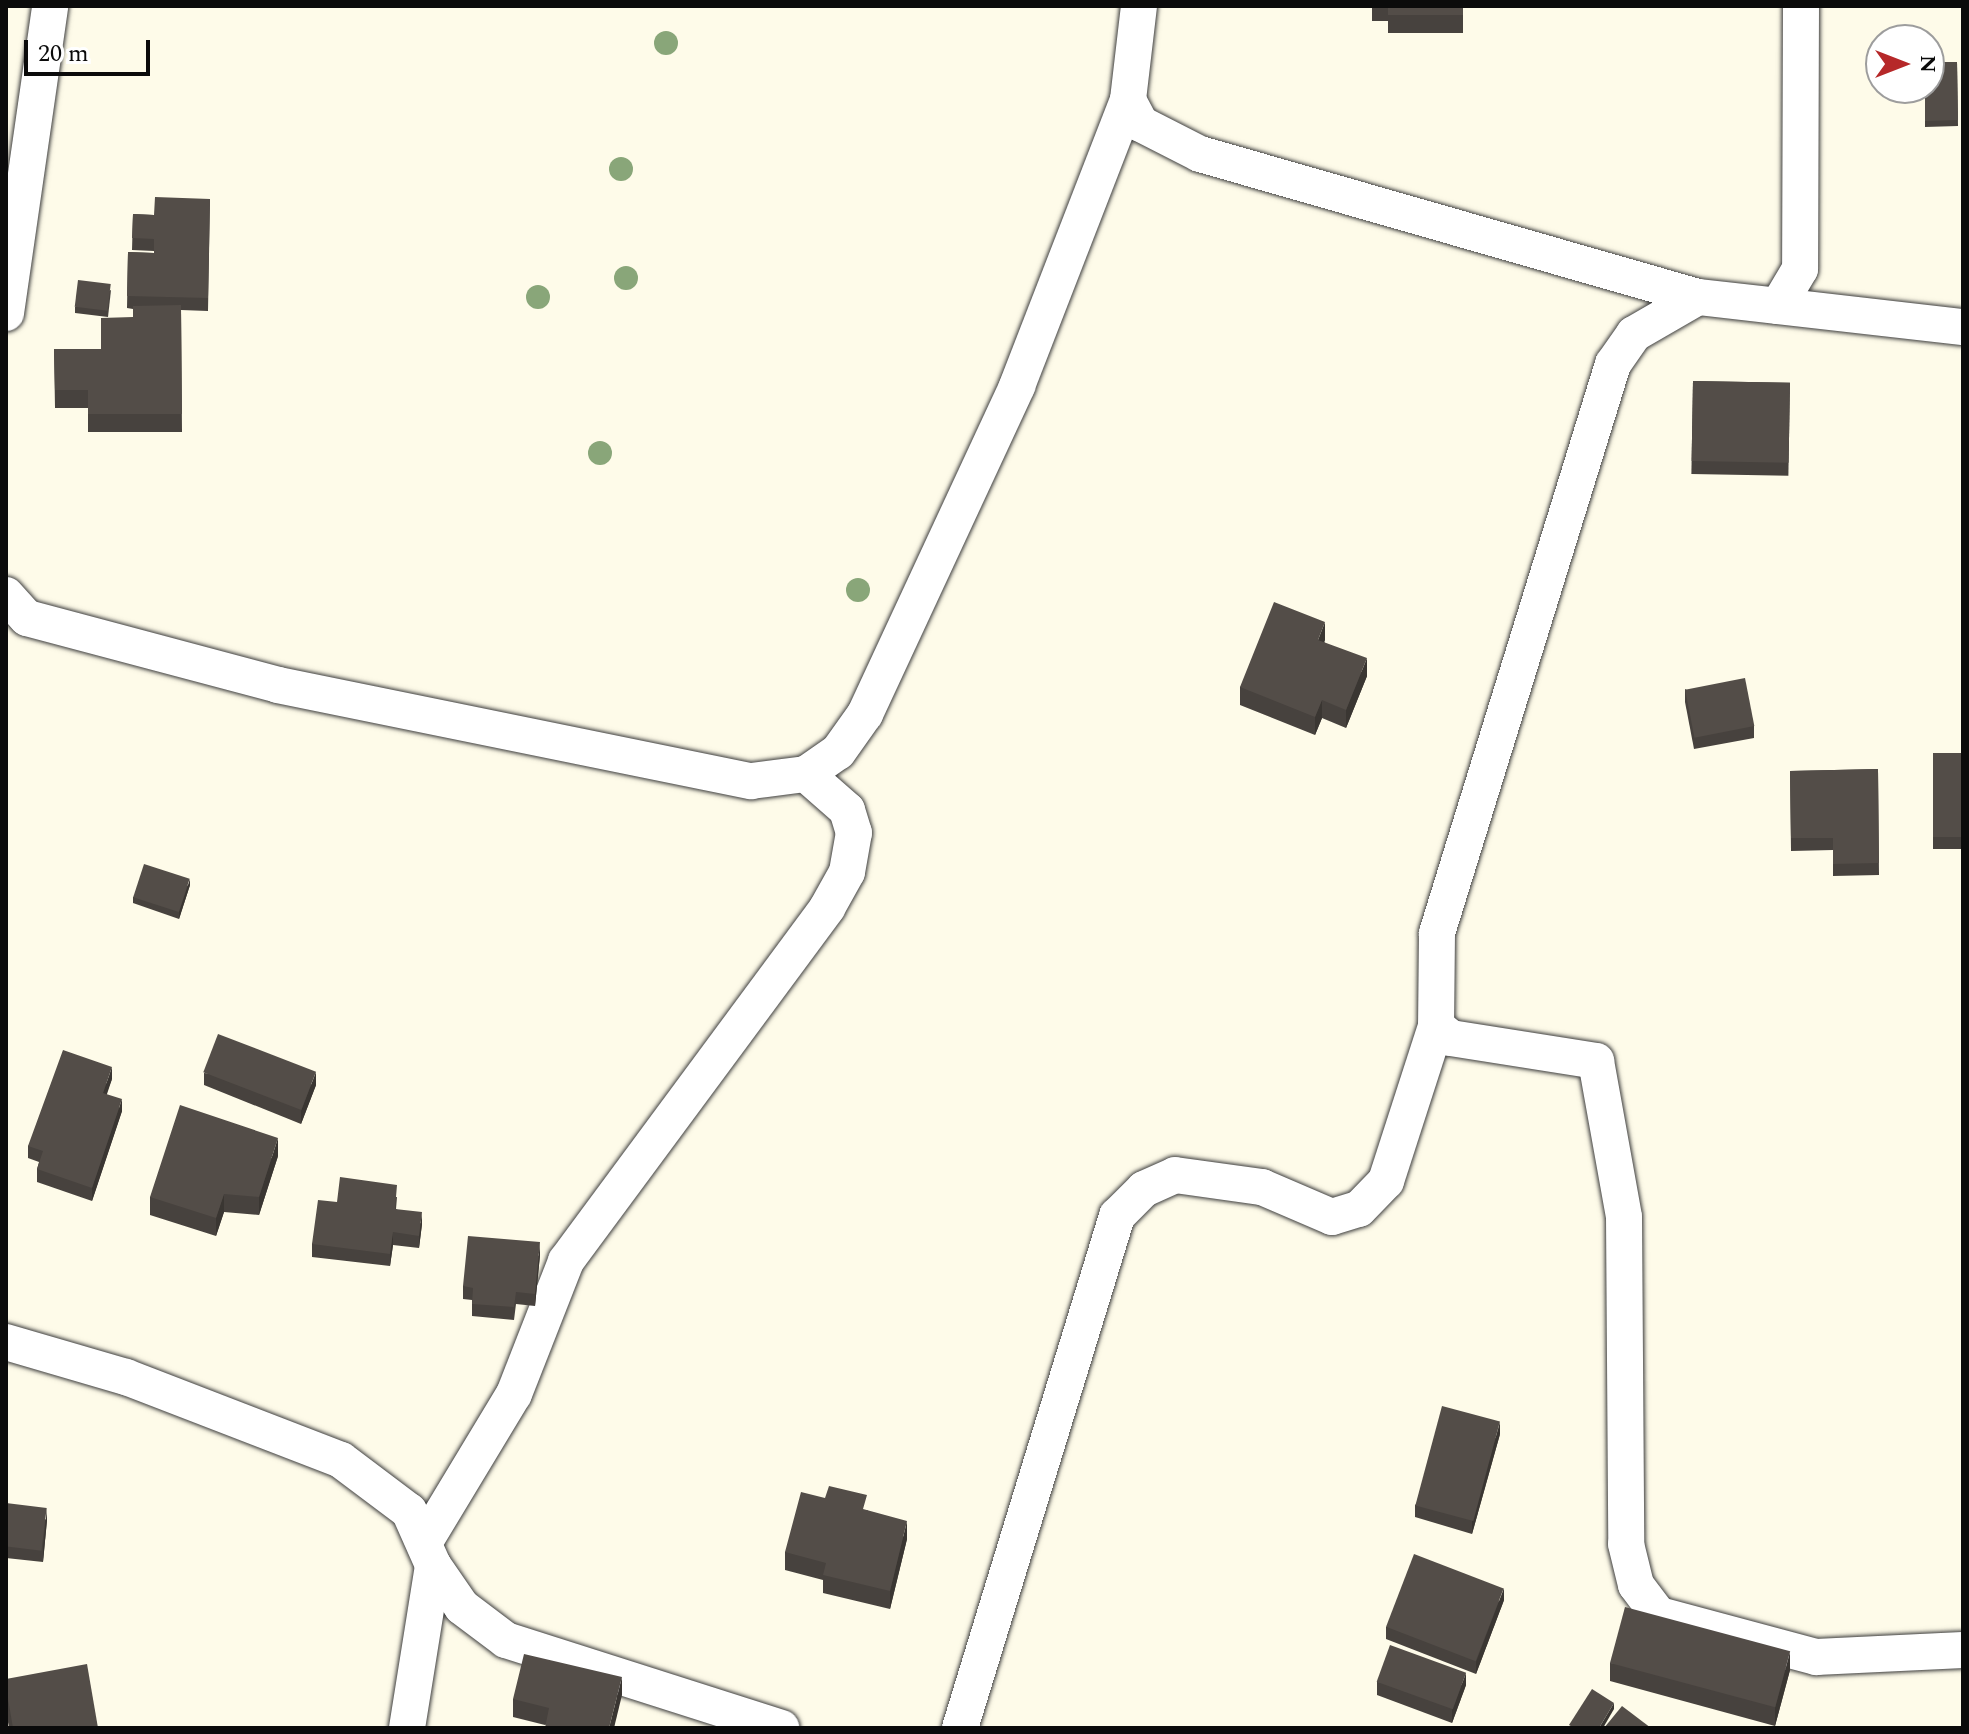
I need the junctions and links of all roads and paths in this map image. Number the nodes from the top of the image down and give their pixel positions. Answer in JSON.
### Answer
{"nodes":[{"id":1,"x":50,"y":6,"type":"edge"},
{"id":2,"x":1139,"y":6,"type":"edge"},
{"id":3,"x":1801,"y":6,"type":"edge"},
{"id":4,"x":1128,"y":100,"type":"junction"},
{"id":5,"x":1698,"y":297,"type":"junction"},
{"id":6,"x":1778,"y":306,"type":"junction"},
{"id":7,"x":6,"y":313,"type":"edge"},
{"id":8,"x":1963,"y":327,"type":"edge"},
{"id":9,"x":6,"y":595,"type":"edge"},
{"id":10,"x":806,"y":774,"type":"junction"},
{"id":11,"x":1436,"y":1026,"type":"junction"},
{"id":12,"x":6,"y":1342,"type":"edge"},
{"id":13,"x":429,"y":1554,"type":"junction"},
{"id":14,"x":1963,"y":1650,"type":"edge"},
{"id":15,"x":407,"y":1728,"type":"edge"},
{"id":16,"x":781,"y":1728,"type":"edge"},
{"id":17,"x":960,"y":1728,"type":"edge"}],
"edges":[{"from":1,"to":7,"type":"street"},
{"from":2,"to":4,"type":"street"},
{"from":3,"to":6,"type":"street"},
{"from":4,"to":5,"type":"street"},
{"from":4,"to":10,"type":"street"},
{"from":5,"to":6,"type":"street"},
{"from":5,"to":11,"type":"street"},
{"from":6,"to":8,"type":"street"},
{"from":9,"to":10,"type":"street"},
{"from":10,"to":13,"type":"street"},
{"from":11,"to":14,"type":"street"},
{"from":11,"to":17,"type":"street"},
{"from":12,"to":13,"type":"street"},
{"from":13,"to":15,"type":"street"},
{"from":13,"to":16,"type":"street"}]}
